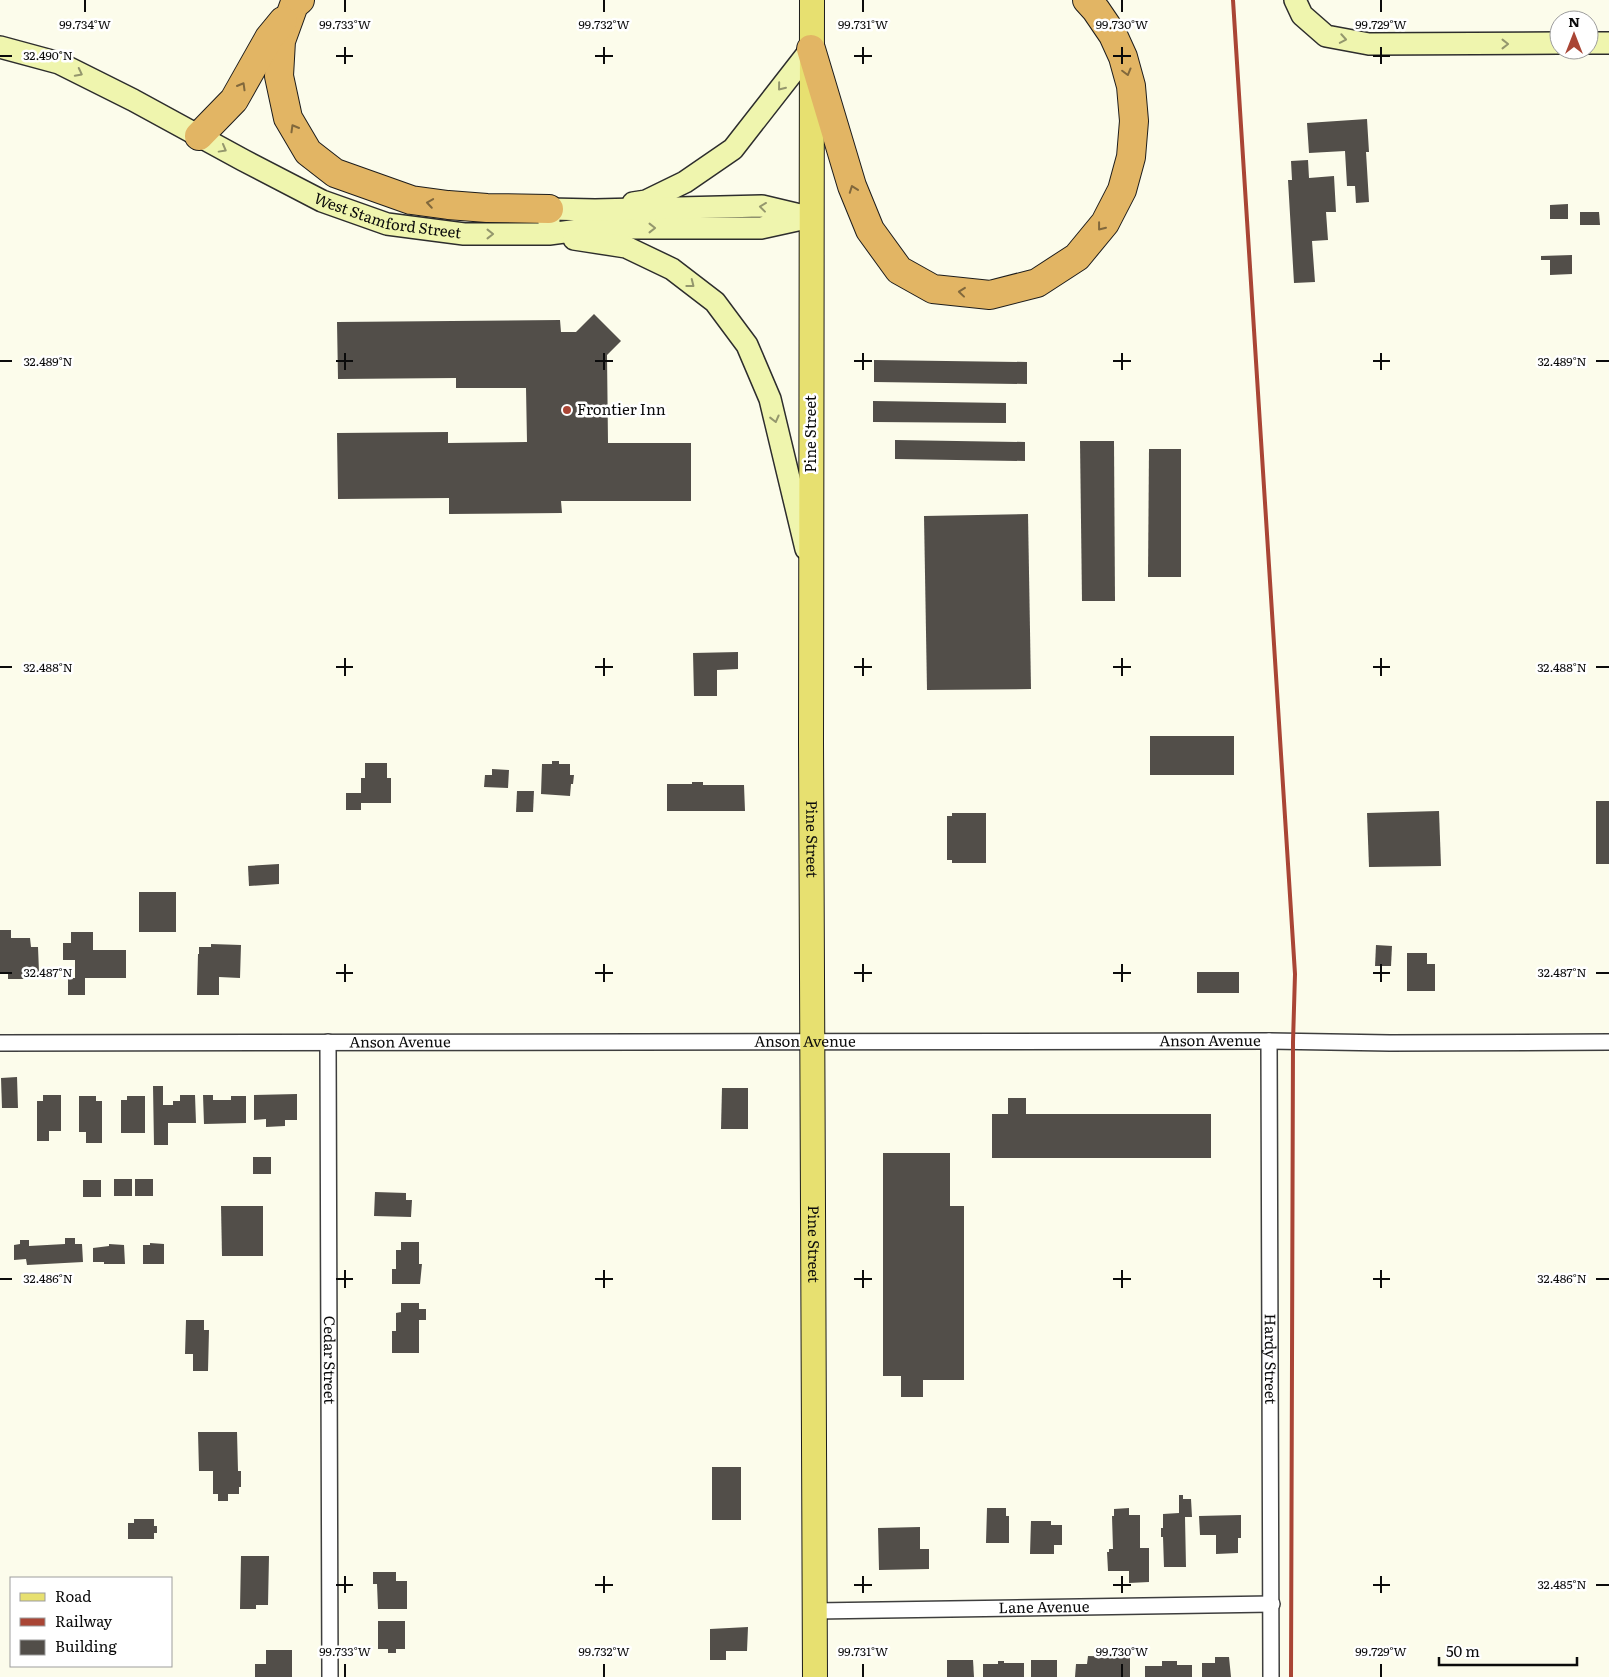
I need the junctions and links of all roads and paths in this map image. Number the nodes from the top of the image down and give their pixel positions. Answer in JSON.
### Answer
{"nodes":[{"id":1,"x":812,"y":0,"type":"edge"},
{"id":2,"x":1087,"y":0,"type":"edge"},
{"id":3,"x":1295,"y":0,"type":"edge"},
{"id":4,"x":297,"y":3,"type":"edge"},
{"id":5,"x":1549,"y":43,"type":"edge"},
{"id":6,"x":0,"y":47,"type":"edge"},
{"id":7,"x":812,"y":49,"type":"junction"},
{"id":8,"x":199,"y":136,"type":"junction"},
{"id":9,"x":595,"y":210,"type":"junction"},
{"id":10,"x":811,"y":217,"type":"junction"},
{"id":11,"x":549,"y":222,"type":"junction"},
{"id":12,"x":811,"y":569,"type":"junction"},
{"id":13,"x":1269,"y":1041,"type":"junction"},
{"id":14,"x":328,"y":1042,"type":"junction"},
{"id":15,"x":1609,"y":1042,"type":"edge"},
{"id":16,"x":0,"y":1043,"type":"edge"},
{"id":17,"x":813,"y":1043,"type":"junction"},
{"id":18,"x":1272,"y":1604,"type":"junction"},
{"id":19,"x":815,"y":1611,"type":"junction"},
{"id":20,"x":330,"y":1677,"type":"edge"},
{"id":21,"x":815,"y":1677,"type":"edge"},
{"id":22,"x":1271,"y":1677,"type":"edge"}],
"edges":[{"from":1,"to":7,"type":"main road","name":"Pine Street"},
{"from":2,"to":7,"type":"highway","one_way":true},
{"from":3,"to":5,"type":"main road","one_way":true},
{"from":8,"to":4,"type":"highway","one_way":true},
{"from":11,"to":4,"type":"highway","one_way":true},
{"from":6,"to":8,"type":"main road","name":"West Stamford Street","one_way":true},
{"from":7,"to":9,"type":"main road","one_way":true},
{"from":7,"to":10,"type":"main road","name":"Pine Street"},
{"from":8,"to":11,"type":"main road","name":"West Stamford Street","one_way":true},
{"from":10,"to":9,"type":"main road","one_way":true},
{"from":9,"to":11,"type":"main road"},
{"from":11,"to":10,"type":"main road","name":"West Stamford Street","one_way":true},
{"from":10,"to":12,"type":"main road","name":"Pine Street"},
{"from":11,"to":12,"type":"main road","one_way":true},
{"from":12,"to":17,"type":"main road","name":"Pine Street"},
{"from":13,"to":15,"type":"street","name":"Anson Avenue"},
{"from":13,"to":17,"type":"street","name":"Anson Avenue"},
{"from":13,"to":18,"type":"street","name":"Hardy Street"},
{"from":14,"to":16,"type":"street","name":"Anson Avenue"},
{"from":14,"to":17,"type":"street","name":"Anson Avenue"},
{"from":14,"to":20,"type":"street","name":"Cedar Street"},
{"from":17,"to":19,"type":"main road","name":"Pine Street"},
{"from":18,"to":19,"type":"street","name":"Lane Avenue"},
{"from":18,"to":22,"type":"street","name":"Hardy Street"},
{"from":19,"to":21,"type":"main road","name":"Pine Street"}]}
